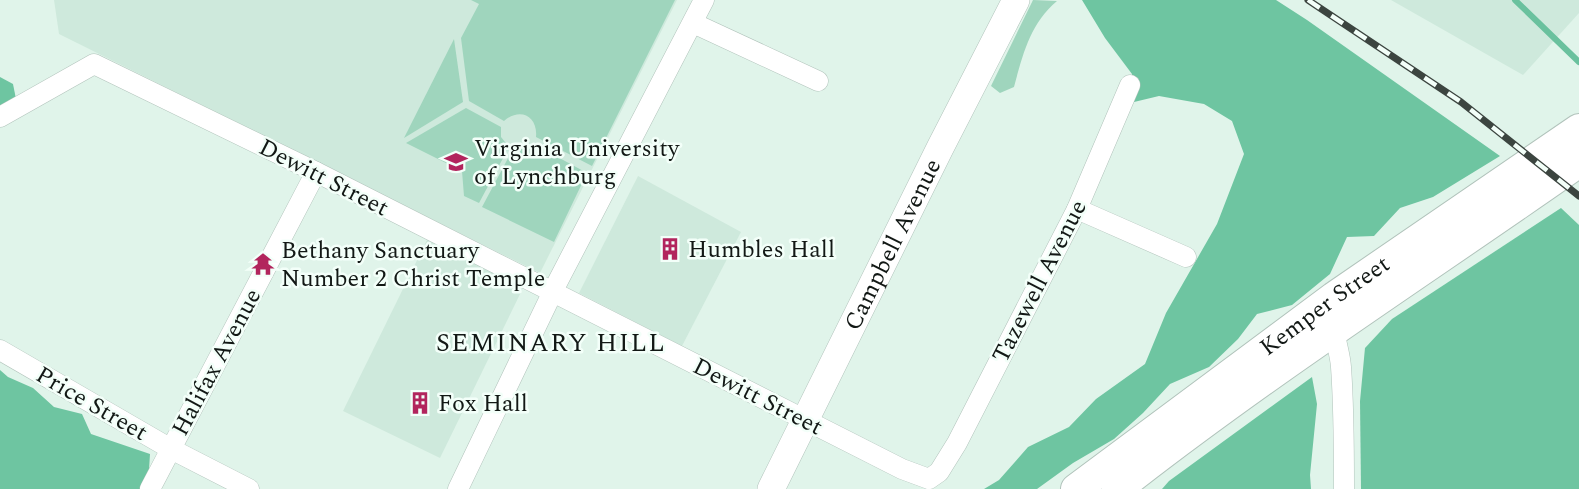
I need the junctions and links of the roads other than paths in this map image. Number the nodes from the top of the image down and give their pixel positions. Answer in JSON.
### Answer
{"nodes":[{"id":1,"x":704,"y":0,"type":"edge"},
{"id":2,"x":1016,"y":0,"type":"edge"},
{"id":3,"x":693,"y":22,"type":"junction"},
{"id":4,"x":818,"y":81,"type":"dead end"},
{"id":5,"x":1130,"y":85,"type":"dead end"},
{"id":6,"x":0,"y":117,"type":"edge"},
{"id":7,"x":1579,"y":129,"type":"edge"},
{"id":8,"x":1579,"y":162,"type":"edge"},
{"id":9,"x":316,"y":172,"type":"junction"},
{"id":10,"x":1077,"y":209,"type":"junction"},
{"id":11,"x":1186,"y":257,"type":"dead end"},
{"id":12,"x":554,"y":291,"type":"junction"},
{"id":13,"x":1334,"y":297,"type":"junction"},
{"id":14,"x":1334,"y":330,"type":"junction"},
{"id":15,"x":0,"y":350,"type":"edge"},
{"id":16,"x":806,"y":420,"type":"junction"},
{"id":17,"x":171,"y":449,"type":"junction"},
{"id":18,"x":939,"y":472,"type":"joint"},
{"id":19,"x":150,"y":489,"type":"edge"},
{"id":20,"x":249,"y":489,"type":"edge"},
{"id":21,"x":458,"y":489,"type":"edge"},
{"id":22,"x":771,"y":489,"type":"edge"},
{"id":23,"x":1077,"y":489,"type":"edge"},
{"id":24,"x":1117,"y":489,"type":"edge"},
{"id":25,"x":1344,"y":489,"type":"edge"}],
"edges":[{"from":1,"to":3,"type":"street"},
{"from":2,"to":16,"type":"main road","name":"Campbell Avenue"},
{"from":3,"to":4,"type":"street"},
{"from":3,"to":12,"type":"street"},
{"from":5,"to":10,"type":"street","name":"Tazewell Avenue"},
{"from":6,"to":9,"type":"street","name":"Dewitt Street"},
{"from":7,"to":13,"type":"main road","name":"Kemper Street"},
{"from":8,"to":14,"type":"main road","name":"Kemper Street"},
{"from":9,"to":12,"type":"street","name":"Dewitt Street"},
{"from":9,"to":17,"type":"street","name":"Halifax Avenue"},
{"from":10,"to":11,"type":"street"},
{"from":10,"to":18,"type":"street","name":"Tazewell Avenue"},
{"from":12,"to":16,"type":"street","name":"Dewitt Street"},
{"from":12,"to":21,"type":"street"},
{"from":13,"to":14,"type":"street"},
{"from":13,"to":23,"type":"main road","name":"Kemper Street"},
{"from":14,"to":24,"type":"main road","name":"Kemper Street"},
{"from":14,"to":25,"type":"street"},
{"from":15,"to":17,"type":"street","name":"Price Street"},
{"from":16,"to":18,"type":"street","name":"Dewitt Street"},
{"from":16,"to":22,"type":"main road","name":"Campbell Avenue"},
{"from":17,"to":19,"type":"street","name":"Halifax Avenue"},
{"from":17,"to":20,"type":"street","name":"Price Street"}]}
